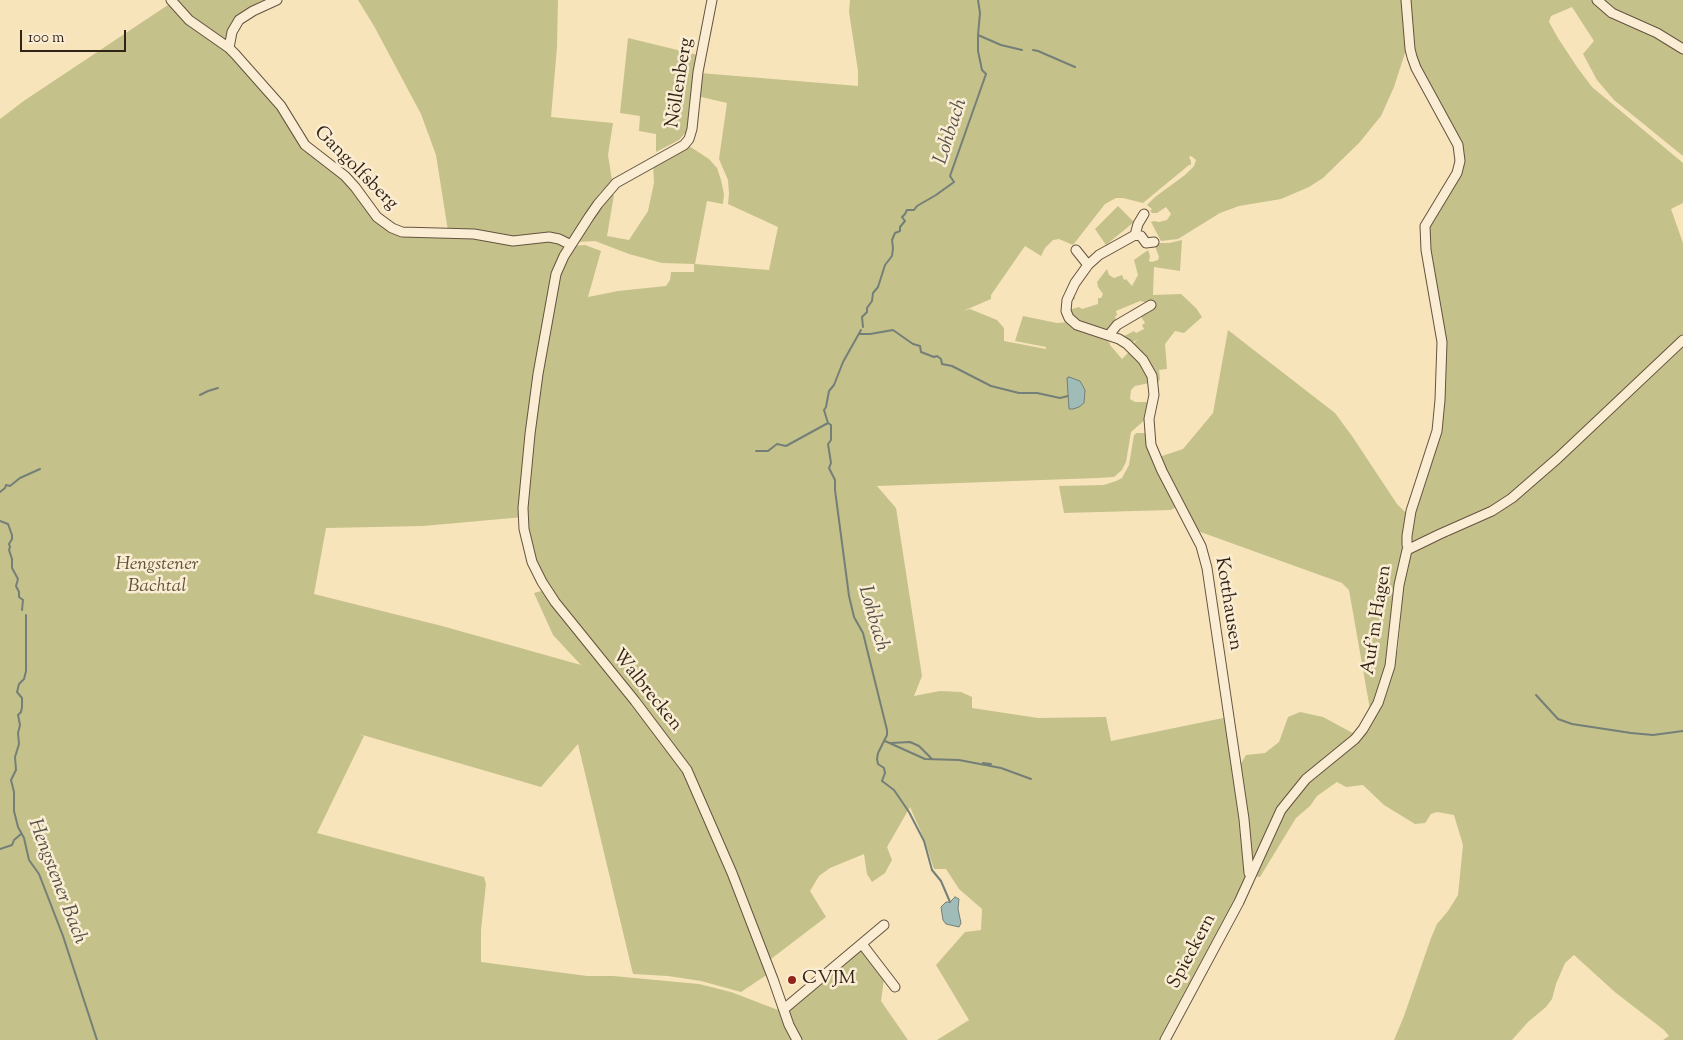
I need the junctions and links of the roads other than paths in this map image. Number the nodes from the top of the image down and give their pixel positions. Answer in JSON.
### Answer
{"nodes":[{"id":1,"x":171,"y":0,"type":"edge"},
{"id":2,"x":276,"y":0,"type":"edge"},
{"id":3,"x":712,"y":0,"type":"edge"},
{"id":4,"x":1406,"y":0,"type":"edge"},
{"id":5,"x":1597,"y":0,"type":"edge"},
{"id":6,"x":229,"y":48,"type":"junction"},
{"id":7,"x":1683,"y":49,"type":"edge"},
{"id":8,"x":1144,"y":214,"type":"dead end"},
{"id":9,"x":1135,"y":235,"type":"junction"},
{"id":10,"x":1154,"y":242,"type":"dead end"},
{"id":11,"x":571,"y":245,"type":"junction"},
{"id":12,"x":1076,"y":250,"type":"dead end"},
{"id":13,"x":1088,"y":265,"type":"junction"},
{"id":14,"x":552,"y":290,"type":"joint"},
{"id":15,"x":1151,"y":305,"type":"dead end"},
{"id":16,"x":1109,"y":335,"type":"junction"},
{"id":17,"x":1683,"y":340,"type":"edge"},
{"id":18,"x":1409,"y":548,"type":"junction"},
{"id":19,"x":1250,"y":878,"type":"junction"},
{"id":20,"x":884,"y":925,"type":"dead end"},
{"id":21,"x":862,"y":944,"type":"junction"},
{"id":22,"x":894,"y":987,"type":"dead end"},
{"id":23,"x":784,"y":1009,"type":"junction"},
{"id":24,"x":797,"y":1040,"type":"edge"},
{"id":25,"x":1165,"y":1040,"type":"edge"}],
"edges":[{"from":1,"to":6,"type":"street","name":"Gangolfsberg"},
{"from":2,"to":6,"type":"street"},
{"from":3,"to":11,"type":"street","name":"Nöllenberg"},
{"from":4,"to":18,"type":"street"},
{"from":5,"to":7,"type":"street"},
{"from":6,"to":11,"type":"street","name":"Gangolfsberg"},
{"from":8,"to":9,"type":"street"},
{"from":9,"to":10,"type":"street"},
{"from":9,"to":13,"type":"street","name":"Kotthausen"},
{"from":11,"to":14,"type":"street","name":"Nöllenberg"},
{"from":12,"to":13,"type":"street"},
{"from":13,"to":16,"type":"street","name":"Kotthausen"},
{"from":14,"to":23,"type":"street","name":"Walbrecken"},
{"from":15,"to":16,"type":"street"},
{"from":16,"to":19,"type":"street","name":"Kotthausen"},
{"from":17,"to":18,"type":"street","name":"Auf'm Hagen"},
{"from":18,"to":19,"type":"street","name":"Auf'm Hagen"},
{"from":19,"to":25,"type":"street","name":"Spieckern"},
{"from":20,"to":21,"type":"street"},
{"from":21,"to":22,"type":"street"},
{"from":21,"to":23,"type":"street"},
{"from":23,"to":24,"type":"street","name":"Walbrecken"}]}
